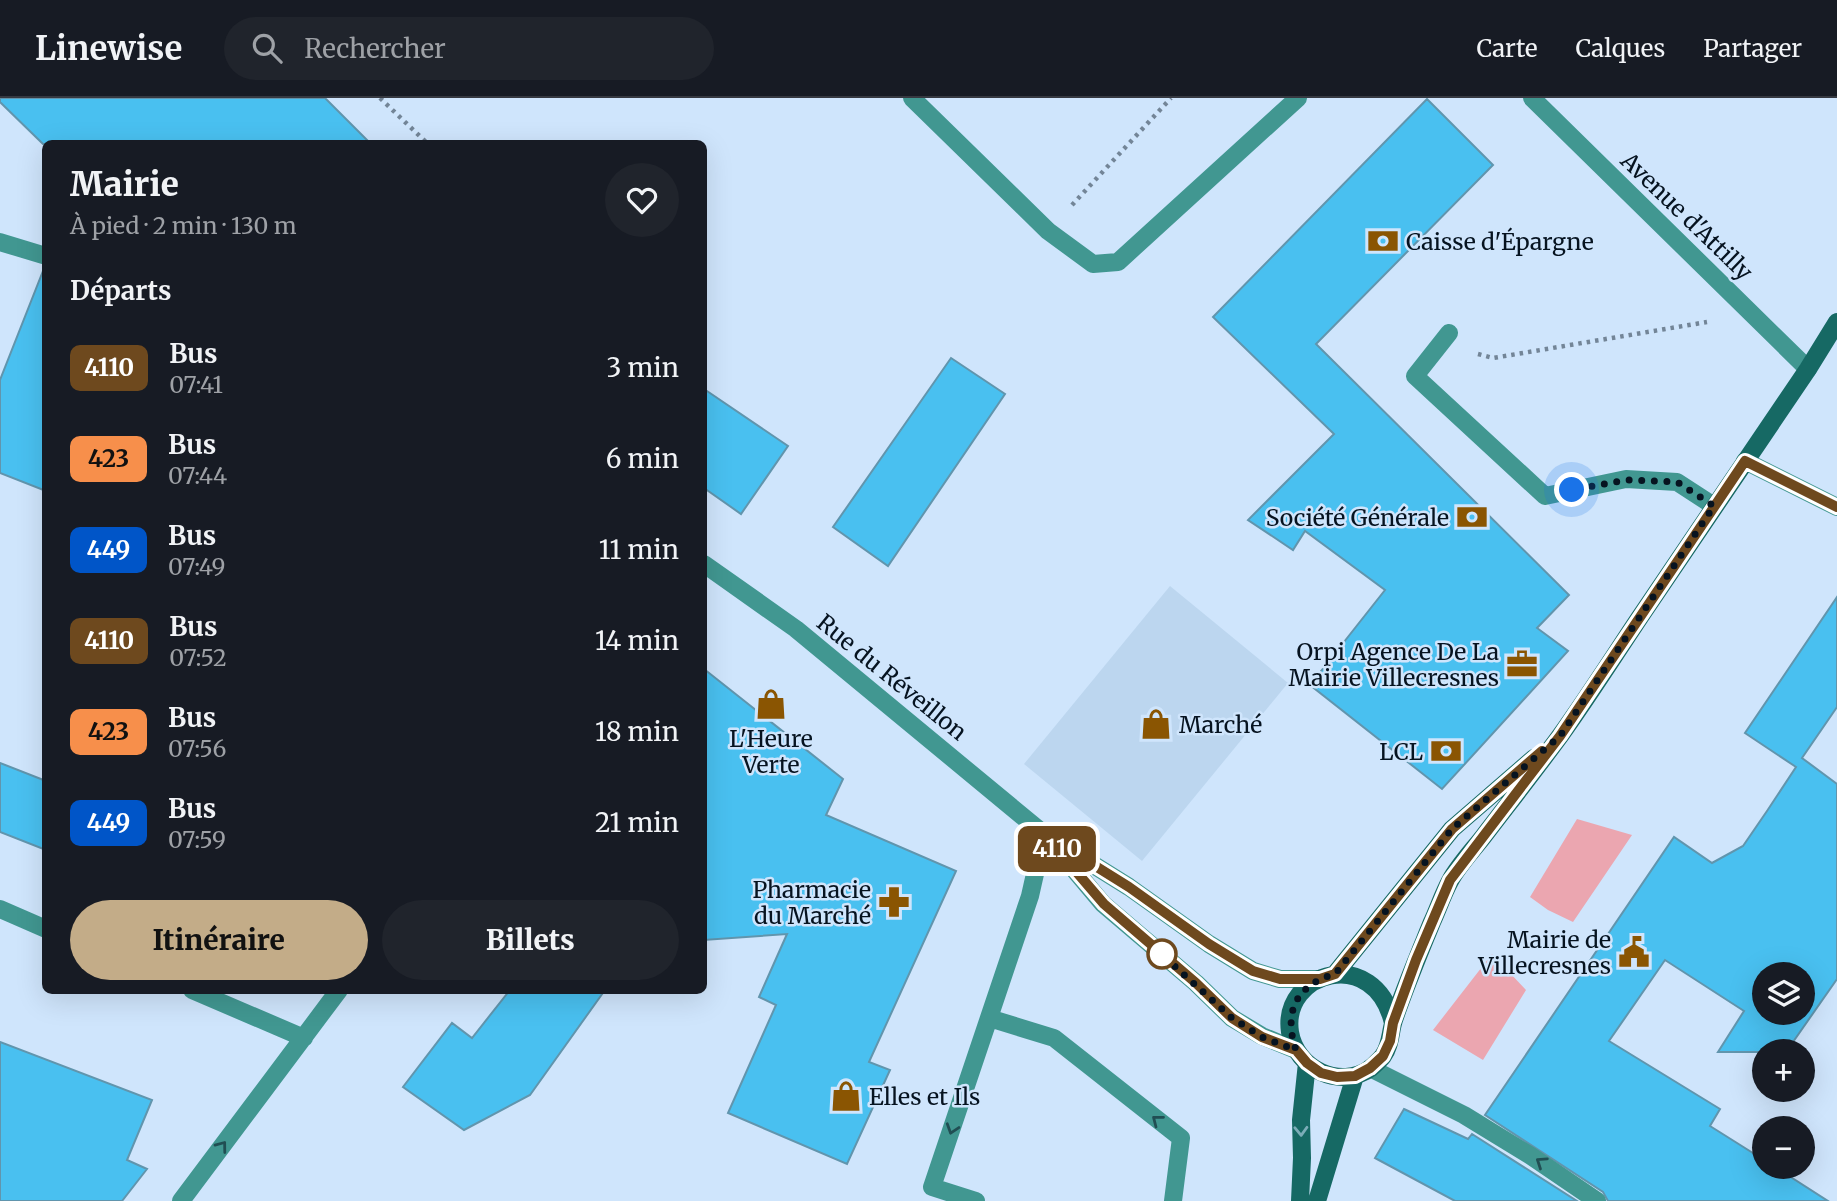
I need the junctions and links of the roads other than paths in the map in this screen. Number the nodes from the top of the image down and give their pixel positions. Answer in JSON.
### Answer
{"nodes":[{"id":1,"x":912,"y":98,"type":"edge"},
{"id":2,"x":1297,"y":98,"type":"edge"},
{"id":3,"x":1532,"y":98,"type":"edge"},
{"id":4,"x":0,"y":242,"type":"edge"},
{"id":5,"x":42,"y":255,"type":"edge"},
{"id":6,"x":1837,"y":321,"type":"edge"},
{"id":7,"x":1448,"y":335,"type":"road end"},
{"id":8,"x":1808,"y":369,"type":"junction"},
{"id":9,"x":1745,"y":461,"type":"junction"},
{"id":10,"x":1714,"y":506,"type":"junction"},
{"id":11,"x":1837,"y":508,"type":"edge"},
{"id":12,"x":707,"y":566,"type":"edge"},
{"id":13,"x":1560,"y":736,"type":"junction"},
{"id":14,"x":1044,"y":834,"type":"junction"},
{"id":15,"x":0,"y":909,"type":"edge"},
{"id":16,"x":42,"y":927,"type":"edge"},
{"id":17,"x":1327,"y":976,"type":"junction"},
{"id":18,"x":200,"y":994,"type":"edge"},
{"id":19,"x":336,"y":994,"type":"edge"},
{"id":20,"x":989,"y":1018,"type":"junction"},
{"id":21,"x":1393,"y":1023,"type":"junction"},
{"id":22,"x":304,"y":1038,"type":"junction"},
{"id":23,"x":1301,"y":1057,"type":"junction"},
{"id":24,"x":1362,"y":1072,"type":"junction"},
{"id":25,"x":181,"y":1201,"type":"edge"},
{"id":26,"x":976,"y":1201,"type":"edge"},
{"id":27,"x":1173,"y":1201,"type":"edge"},
{"id":28,"x":1300,"y":1201,"type":"edge"},
{"id":29,"x":1317,"y":1201,"type":"edge"},
{"id":30,"x":1597,"y":1201,"type":"edge"}],
"edges":[{"from":1,"to":2,"type":"street"},
{"from":3,"to":8,"type":"street","name":"Avenue d'Attilly"},
{"from":4,"to":5,"type":"street"},
{"from":6,"to":8,"type":"street"},
{"from":7,"to":10,"type":"street"},
{"from":8,"to":9,"type":"street"},
{"from":9,"to":10,"type":"street"},
{"from":9,"to":11,"type":"street"},
{"from":10,"to":13,"type":"street"},
{"from":12,"to":14,"type":"street","name":"Rue du Réveillon"},
{"from":13,"to":17,"type":"street"},
{"from":13,"to":21,"type":"street"},
{"from":14,"to":17,"type":"street","name":"Rue du Réveillon"},
{"from":14,"to":20,"type":"street"},
{"from":14,"to":23,"type":"street","name":"Rue du Réveillon"},
{"from":15,"to":16,"type":"street"},
{"from":17,"to":21,"type":"street"},
{"from":17,"to":23,"type":"street"},
{"from":18,"to":22,"type":"street"},
{"from":19,"to":22,"type":"street"},
{"from":20,"to":26,"type":"street","one_way":true},
{"from":27,"to":20,"type":"street","one_way":true},
{"from":21,"to":24,"type":"street"},
{"from":25,"to":22,"type":"street","one_way":true},
{"from":23,"to":24,"type":"street"},
{"from":23,"to":28,"type":"street","one_way":true},
{"from":24,"to":29,"type":"street"},
{"from":30,"to":24,"type":"street","one_way":true}]}
